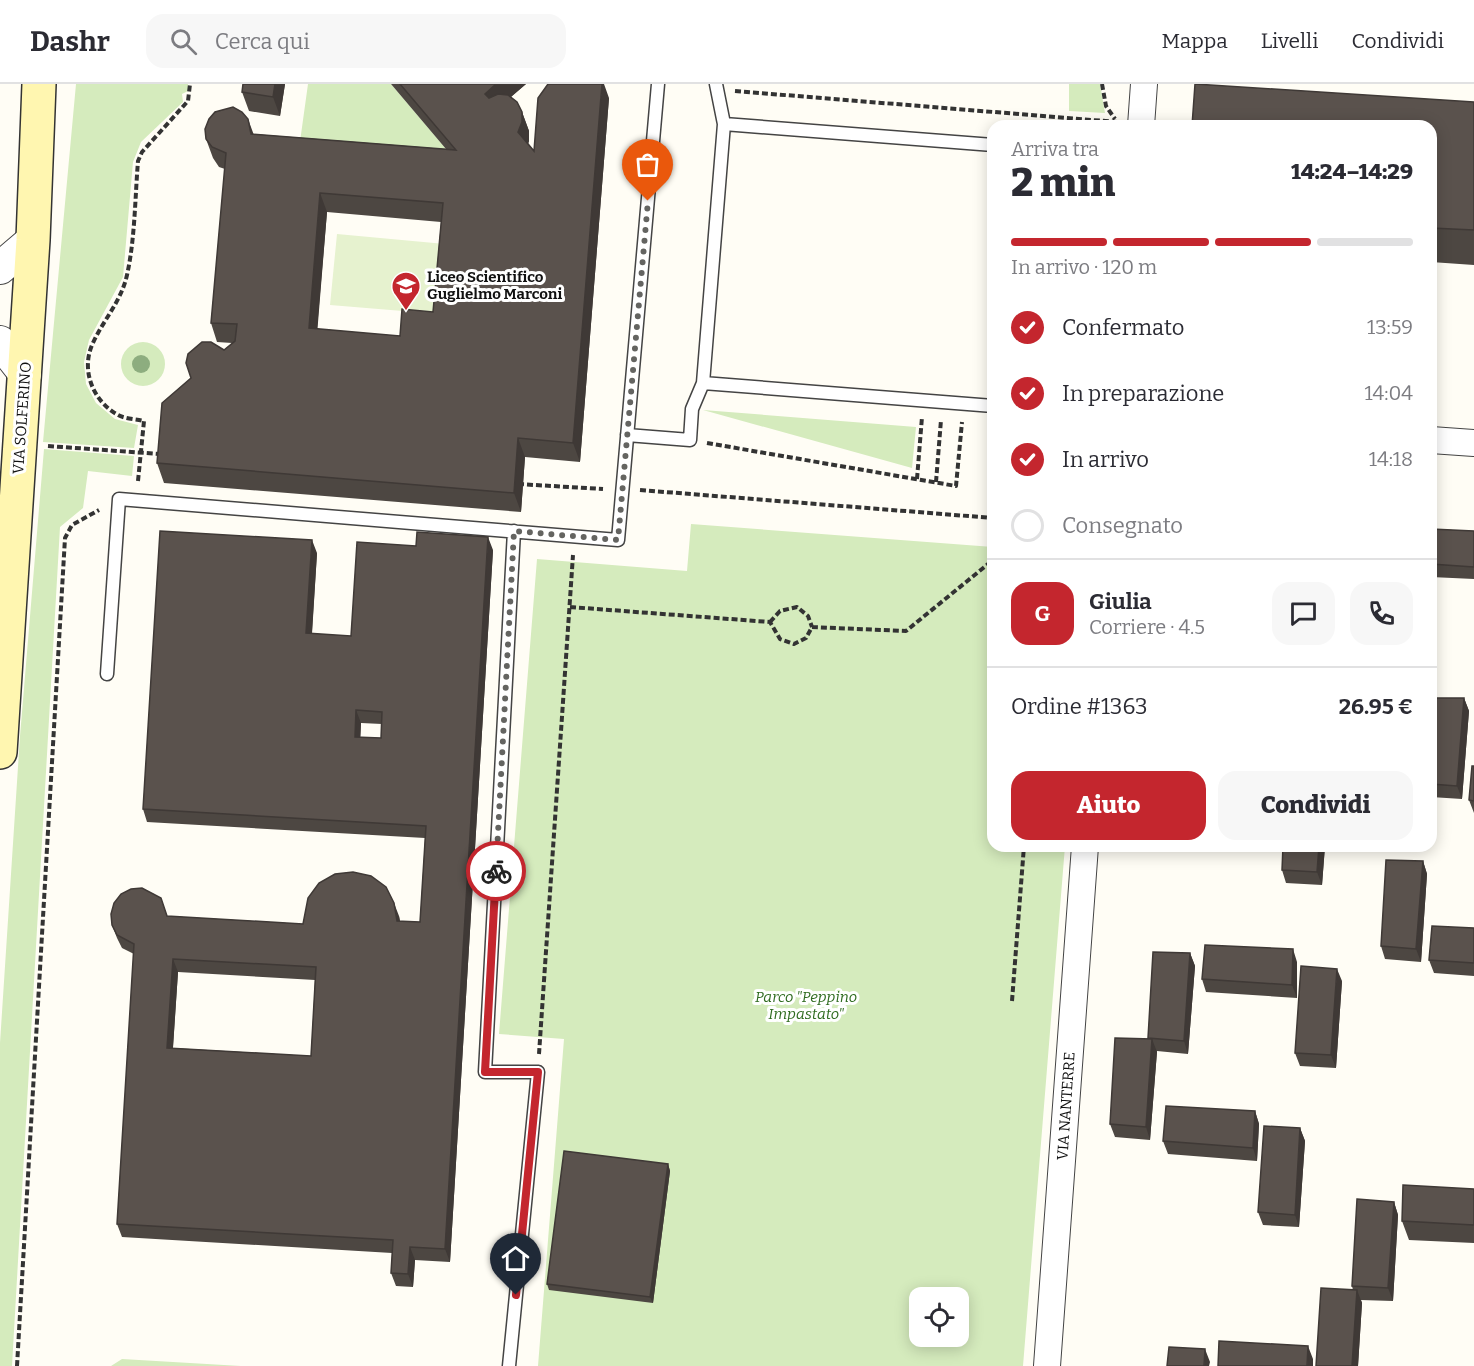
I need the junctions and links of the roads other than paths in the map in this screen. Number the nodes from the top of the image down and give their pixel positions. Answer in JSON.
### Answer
{"nodes":[{"id":1,"x":39,"y":84,"type":"edge"},
{"id":2,"x":658,"y":84,"type":"edge"},
{"id":3,"x":1144,"y":84,"type":"edge"},
{"id":4,"x":717,"y":87,"type":"edge"},
{"id":5,"x":1130,"y":120,"type":"edge"},
{"id":6,"x":724,"y":124,"type":"junction"},
{"id":7,"x":987,"y":145,"type":"edge"},
{"id":8,"x":33,"y":240,"type":"junction"},
{"id":9,"x":0,"y":268,"type":"edge"},
{"id":10,"x":0,"y":342,"type":"edge"},
{"id":11,"x":25,"y":374,"type":"junction"},
{"id":12,"x":703,"y":383,"type":"junction"},
{"id":13,"x":987,"y":406,"type":"edge"},
{"id":14,"x":627,"y":435,"type":"junction"},
{"id":15,"x":1437,"y":440,"type":"edge"},
{"id":16,"x":1474,"y":443,"type":"edge"},
{"id":17,"x":514,"y":531,"type":"junction"},
{"id":18,"x":107,"y":674,"type":"dead end"},
{"id":19,"x":0,"y":752,"type":"edge"},
{"id":20,"x":1085,"y":852,"type":"edge"},
{"id":21,"x":509,"y":1366,"type":"edge"},
{"id":22,"x":1047,"y":1366,"type":"edge"}],
"edges":[{"from":1,"to":8,"type":"main road","name":"VIA SOLFERINO"},
{"from":2,"to":14,"type":"lane"},
{"from":3,"to":5,"type":"street"},
{"from":4,"to":6,"type":"lane"},
{"from":6,"to":7,"type":"lane"},
{"from":6,"to":12,"type":"lane"},
{"from":8,"to":9,"type":"street"},
{"from":8,"to":11,"type":"main road","name":"VIA SOLFERINO"},
{"from":10,"to":11,"type":"street"},
{"from":11,"to":19,"type":"main road","name":"VIA SOLFERINO"},
{"from":12,"to":13,"type":"lane"},
{"from":12,"to":14,"type":"lane"},
{"from":14,"to":17,"type":"lane"},
{"from":15,"to":16,"type":"street"},
{"from":17,"to":18,"type":"lane"},
{"from":17,"to":21,"type":"lane"},
{"from":20,"to":22,"type":"street","name":"VIA NANTERRE"}]}
